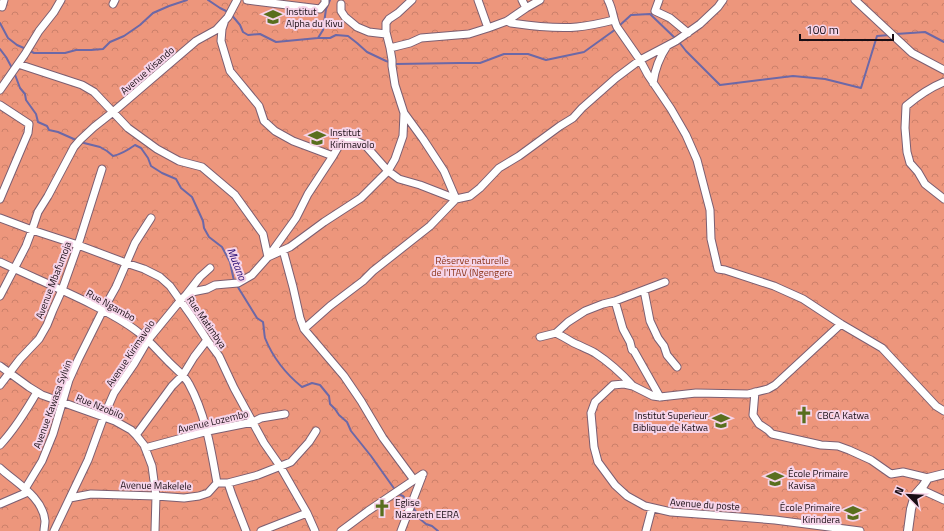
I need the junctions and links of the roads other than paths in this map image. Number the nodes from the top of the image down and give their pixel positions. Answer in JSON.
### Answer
{"nodes":[{"id":1,"x":61,"y":0,"type":"edge"},
{"id":2,"x":238,"y":0,"type":"edge"},
{"id":3,"x":247,"y":0,"type":"edge"},
{"id":4,"x":325,"y":0,"type":"edge"},
{"id":5,"x":412,"y":0,"type":"edge"},
{"id":6,"x":478,"y":0,"type":"edge"},
{"id":7,"x":522,"y":0,"type":"edge"},
{"id":8,"x":540,"y":0,"type":"edge"},
{"id":9,"x":608,"y":0,"type":"edge"},
{"id":10,"x":659,"y":0,"type":"edge"},
{"id":11,"x":723,"y":0,"type":"edge"},
{"id":12,"x":855,"y":0,"type":"edge"},
{"id":13,"x":341,"y":4,"type":"dead end"},
{"id":14,"x":526,"y":8,"type":"junction"},
{"id":15,"x":226,"y":19,"type":"junction"},
{"id":16,"x":508,"y":21,"type":"junction"},
{"id":17,"x":615,"y":22,"type":"junction"},
{"id":18,"x":488,"y":28,"type":"junction"},
{"id":19,"x":686,"y":33,"type":"junction"},
{"id":20,"x":386,"y":34,"type":"junction"},
{"id":21,"x":672,"y":42,"type":"junction"},
{"id":22,"x":390,"y":48,"type":"junction"},
{"id":23,"x":640,"y":60,"type":"junction"},
{"id":24,"x":18,"y":64,"type":"junction"},
{"id":25,"x":944,"y":70,"type":"edge"},
{"id":26,"x":653,"y":82,"type":"junction"},
{"id":27,"x":944,"y":82,"type":"edge"},
{"id":28,"x":0,"y":90,"type":"edge"},
{"id":29,"x":0,"y":105,"type":"edge"},
{"id":30,"x":113,"y":112,"type":"junction"},
{"id":31,"x":404,"y":113,"type":"junction"},
{"id":32,"x":333,"y":156,"type":"junction"},
{"id":33,"x":102,"y":169,"type":"dead end"},
{"id":34,"x":388,"y":171,"type":"junction"},
{"id":35,"x":0,"y":198,"type":"edge"},
{"id":36,"x":456,"y":199,"type":"junction"},
{"id":37,"x":944,"y":199,"type":"edge"},
{"id":38,"x":0,"y":218,"type":"edge"},
{"id":39,"x":151,"y":218,"type":"dead end"},
{"id":40,"x":32,"y":230,"type":"junction"},
{"id":41,"x":78,"y":245,"type":"junction"},
{"id":42,"x":283,"y":250,"type":"junction"},
{"id":43,"x":268,"y":257,"type":"junction"},
{"id":44,"x":0,"y":262,"type":"edge"},
{"id":45,"x":126,"y":264,"type":"junction"},
{"id":46,"x":210,"y":268,"type":"dead end"},
{"id":47,"x":14,"y":269,"type":"junction"},
{"id":48,"x":665,"y":282,"type":"dead end"},
{"id":49,"x":62,"y":290,"type":"junction"},
{"id":50,"x":644,"y":290,"type":"junction"},
{"id":51,"x":186,"y":295,"type":"junction"},
{"id":52,"x":0,"y":296,"type":"edge"},
{"id":53,"x":180,"y":301,"type":"junction"},
{"id":54,"x":615,"y":301,"type":"junction"},
{"id":55,"x":103,"y":310,"type":"junction"},
{"id":56,"x":842,"y":324,"type":"junction"},
{"id":57,"x":304,"y":329,"type":"junction"},
{"id":58,"x":556,"y":333,"type":"junction"},
{"id":59,"x":540,"y":337,"type":"dead end"},
{"id":60,"x":148,"y":340,"type":"junction"},
{"id":61,"x":207,"y":340,"type":"junction"},
{"id":62,"x":0,"y":366,"type":"edge"},
{"id":63,"x":678,"y":367,"type":"dead end"},
{"id":64,"x":10,"y":373,"type":"junction"},
{"id":65,"x":183,"y":375,"type":"junction"},
{"id":66,"x":0,"y":385,"type":"edge"},
{"id":67,"x":633,"y":386,"type":"junction"},
{"id":68,"x":37,"y":392,"type":"junction"},
{"id":69,"x":755,"y":392,"type":"junction"},
{"id":70,"x":660,"y":398,"type":"junction"},
{"id":71,"x":63,"y":402,"type":"junction"},
{"id":72,"x":944,"y":411,"type":"edge"},
{"id":73,"x":285,"y":414,"type":"dead end"},
{"id":74,"x":104,"y":416,"type":"junction"},
{"id":75,"x":253,"y":422,"type":"junction"},
{"id":76,"x":208,"y":431,"type":"junction"},
{"id":77,"x":316,"y":431,"type":"dead end"},
{"id":78,"x":136,"y":434,"type":"junction"},
{"id":79,"x":0,"y":445,"type":"edge"},
{"id":80,"x":145,"y":448,"type":"junction"},
{"id":81,"x":280,"y":466,"type":"junction"},
{"id":82,"x":0,"y":468,"type":"edge"},
{"id":83,"x":944,"y":474,"type":"edge"},
{"id":84,"x":928,"y":478,"type":"junction"},
{"id":85,"x":414,"y":480,"type":"junction"},
{"id":86,"x":228,"y":483,"type":"junction"},
{"id":87,"x":217,"y":484,"type":"junction"},
{"id":88,"x":920,"y":489,"type":"junction"},
{"id":89,"x":27,"y":490,"type":"junction"},
{"id":90,"x":156,"y":496,"type":"junction"},
{"id":91,"x":70,"y":498,"type":"junction"},
{"id":92,"x":944,"y":500,"type":"edge"},
{"id":93,"x":0,"y":504,"type":"edge"},
{"id":94,"x":652,"y":508,"type":"junction"},
{"id":95,"x":307,"y":514,"type":"junction"},
{"id":96,"x":44,"y":531,"type":"edge"},
{"id":97,"x":54,"y":531,"type":"edge"},
{"id":98,"x":155,"y":531,"type":"edge"},
{"id":99,"x":246,"y":531,"type":"edge"},
{"id":100,"x":261,"y":531,"type":"edge"},
{"id":101,"x":315,"y":531,"type":"edge"},
{"id":102,"x":341,"y":531,"type":"edge"},
{"id":103,"x":401,"y":531,"type":"edge"},
{"id":104,"x":646,"y":531,"type":"edge"},
{"id":105,"x":860,"y":531,"type":"edge"},
{"id":106,"x":908,"y":531,"type":"edge"}],
"edges":[{"from":1,"to":24,"type":"street"},
{"from":2,"to":15,"type":"street"},
{"from":3,"to":4,"type":"street"},
{"from":5,"to":20,"type":"street"},
{"from":6,"to":18,"type":"street"},
{"from":7,"to":14,"type":"street"},
{"from":8,"to":14,"type":"street"},
{"from":9,"to":17,"type":"street"},
{"from":10,"to":19,"type":"street"},
{"from":11,"to":19,"type":"street"},
{"from":12,"to":25,"type":"street"},
{"from":13,"to":20,"type":"street"},
{"from":14,"to":16,"type":"street"},
{"from":15,"to":30,"type":"street","name":"Avenue Kisando"},
{"from":15,"to":32,"type":"street"},
{"from":16,"to":17,"type":"street"},
{"from":16,"to":18,"type":"street"},
{"from":17,"to":23,"type":"street"},
{"from":18,"to":22,"type":"street"},
{"from":19,"to":21,"type":"street"},
{"from":20,"to":22,"type":"street"},
{"from":21,"to":23,"type":"street"},
{"from":21,"to":26,"type":"street"},
{"from":22,"to":31,"type":"street"},
{"from":23,"to":26,"type":"street"},
{"from":23,"to":36,"type":"street"},
{"from":24,"to":28,"type":"street"},
{"from":24,"to":30,"type":"street"},
{"from":26,"to":56,"type":"street"},
{"from":27,"to":37,"type":"street"},
{"from":29,"to":35,"type":"street"},
{"from":30,"to":40,"type":"street","name":"Avenue Kisando"},
{"from":30,"to":43,"type":"street"},
{"from":31,"to":34,"type":"street","name":"Avenue Kirimavolo"},
{"from":31,"to":36,"type":"street"},
{"from":32,"to":34,"type":"street"},
{"from":32,"to":43,"type":"street"},
{"from":33,"to":41,"type":"street","name":"Avenue Mbafumoja"},
{"from":34,"to":36,"type":"street"},
{"from":34,"to":42,"type":"street","name":"Avenue Kirimavolo"},
{"from":36,"to":57,"type":"street"},
{"from":38,"to":40,"type":"street","name":"Rue Matimbya"},
{"from":39,"to":45,"type":"street","name":"Avenue Kawasa Sylvin"},
{"from":40,"to":41,"type":"street","name":"Rue Matimbya"},
{"from":40,"to":47,"type":"street"},
{"from":41,"to":45,"type":"street","name":"Rue Matimbya"},
{"from":41,"to":49,"type":"street","name":"Avenue Mbafumoja"},
{"from":42,"to":43,"type":"street","name":"Avenue Kirimavolo"},
{"from":42,"to":57,"type":"street"},
{"from":43,"to":51,"type":"street","name":"Avenue Kirimavolo"},
{"from":44,"to":47,"type":"street","name":"Rue Ngambo"},
{"from":45,"to":53,"type":"street","name":"Rue Matimbya"},
{"from":45,"to":55,"type":"street","name":"Avenue Kawasa Sylvin"},
{"from":46,"to":51,"type":"street"},
{"from":47,"to":49,"type":"street","name":"Rue Ngambo"},
{"from":47,"to":52,"type":"street"},
{"from":48,"to":50,"type":"street"},
{"from":49,"to":55,"type":"street","name":"Rue Ngambo"},
{"from":49,"to":64,"type":"street","name":"Avenue Mbafumoja"},
{"from":50,"to":54,"type":"street"},
{"from":50,"to":63,"type":"street"},
{"from":51,"to":53,"type":"street","name":"Avenue Kirimavolo"},
{"from":53,"to":60,"type":"street","name":"Avenue Kirimavolo"},
{"from":53,"to":61,"type":"street","name":"Rue Matimbya"},
{"from":54,"to":58,"type":"street"},
{"from":54,"to":70,"type":"street"},
{"from":55,"to":60,"type":"street","name":"Rue Ngambo"},
{"from":55,"to":71,"type":"street","name":"Avenue Kawasa Sylvin"},
{"from":56,"to":69,"type":"street"},
{"from":56,"to":72,"type":"street"},
{"from":57,"to":85,"type":"street"},
{"from":58,"to":59,"type":"street"},
{"from":58,"to":67,"type":"street"},
{"from":60,"to":65,"type":"street","name":"Rue Ngambo"},
{"from":60,"to":74,"type":"street","name":"Avenue Kirimavolo"},
{"from":61,"to":65,"type":"street"},
{"from":61,"to":75,"type":"street","name":"Rue Matimbya"},
{"from":62,"to":64,"type":"street","name":"Rue Nzobilo"},
{"from":64,"to":66,"type":"street","name":"Avenue Mbafumoja"},
{"from":64,"to":68,"type":"street","name":"Rue Nzobilo"},
{"from":65,"to":76,"type":"street","name":"Rue Ngambo"},
{"from":65,"to":78,"type":"street"},
{"from":67,"to":70,"type":"street","name":"Avenue du poste"},
{"from":67,"to":94,"type":"street","name":"Avenue du poste"},
{"from":68,"to":71,"type":"street","name":"Rue Nzobilo"},
{"from":68,"to":79,"type":"street"},
{"from":69,"to":70,"type":"street"},
{"from":69,"to":84,"type":"street"},
{"from":71,"to":74,"type":"street","name":"Rue Nzobilo"},
{"from":71,"to":89,"type":"street","name":"Avenue Kawasa Sylvin"},
{"from":73,"to":75,"type":"street","name":"Avenue Lozembo"},
{"from":74,"to":78,"type":"street","name":"Rue Nzobilo"},
{"from":74,"to":91,"type":"street","name":"Avenue Kirimavolo"},
{"from":75,"to":76,"type":"street","name":"Avenue Lozembo"},
{"from":75,"to":81,"type":"street","name":"Rue Matimbya"},
{"from":76,"to":80,"type":"street","name":"Avenue Lozembo"},
{"from":76,"to":87,"type":"street","name":"Rue Ngambo"},
{"from":77,"to":81,"type":"street"},
{"from":78,"to":80,"type":"street","name":"Rue Nzobilo"},
{"from":80,"to":90,"type":"street","name":"Rue Nzobilo"},
{"from":81,"to":86,"type":"street"},
{"from":81,"to":95,"type":"street","name":"Rue Matimbya"},
{"from":82,"to":89,"type":"street"},
{"from":83,"to":84,"type":"main road"},
{"from":84,"to":88,"type":"main road"},
{"from":85,"to":102,"type":"street"},
{"from":85,"to":103,"type":"street"},
{"from":86,"to":87,"type":"street"},
{"from":86,"to":99,"type":"street"},
{"from":87,"to":90,"type":"street","name":"Avenue Makelele"},
{"from":88,"to":92,"type":"street"},
{"from":88,"to":106,"type":"main road"},
{"from":89,"to":93,"type":"street"},
{"from":89,"to":96,"type":"street"},
{"from":90,"to":91,"type":"street","name":"Avenue Makelele"},
{"from":90,"to":98,"type":"street","name":"Rue Nzobilo"},
{"from":91,"to":97,"type":"street","name":"Avenue Kirimavolo"},
{"from":94,"to":104,"type":"street"},
{"from":94,"to":105,"type":"street","name":"Avenue du poste"},
{"from":95,"to":100,"type":"street"},
{"from":95,"to":101,"type":"street","name":"Rue Matimbya"}]}
